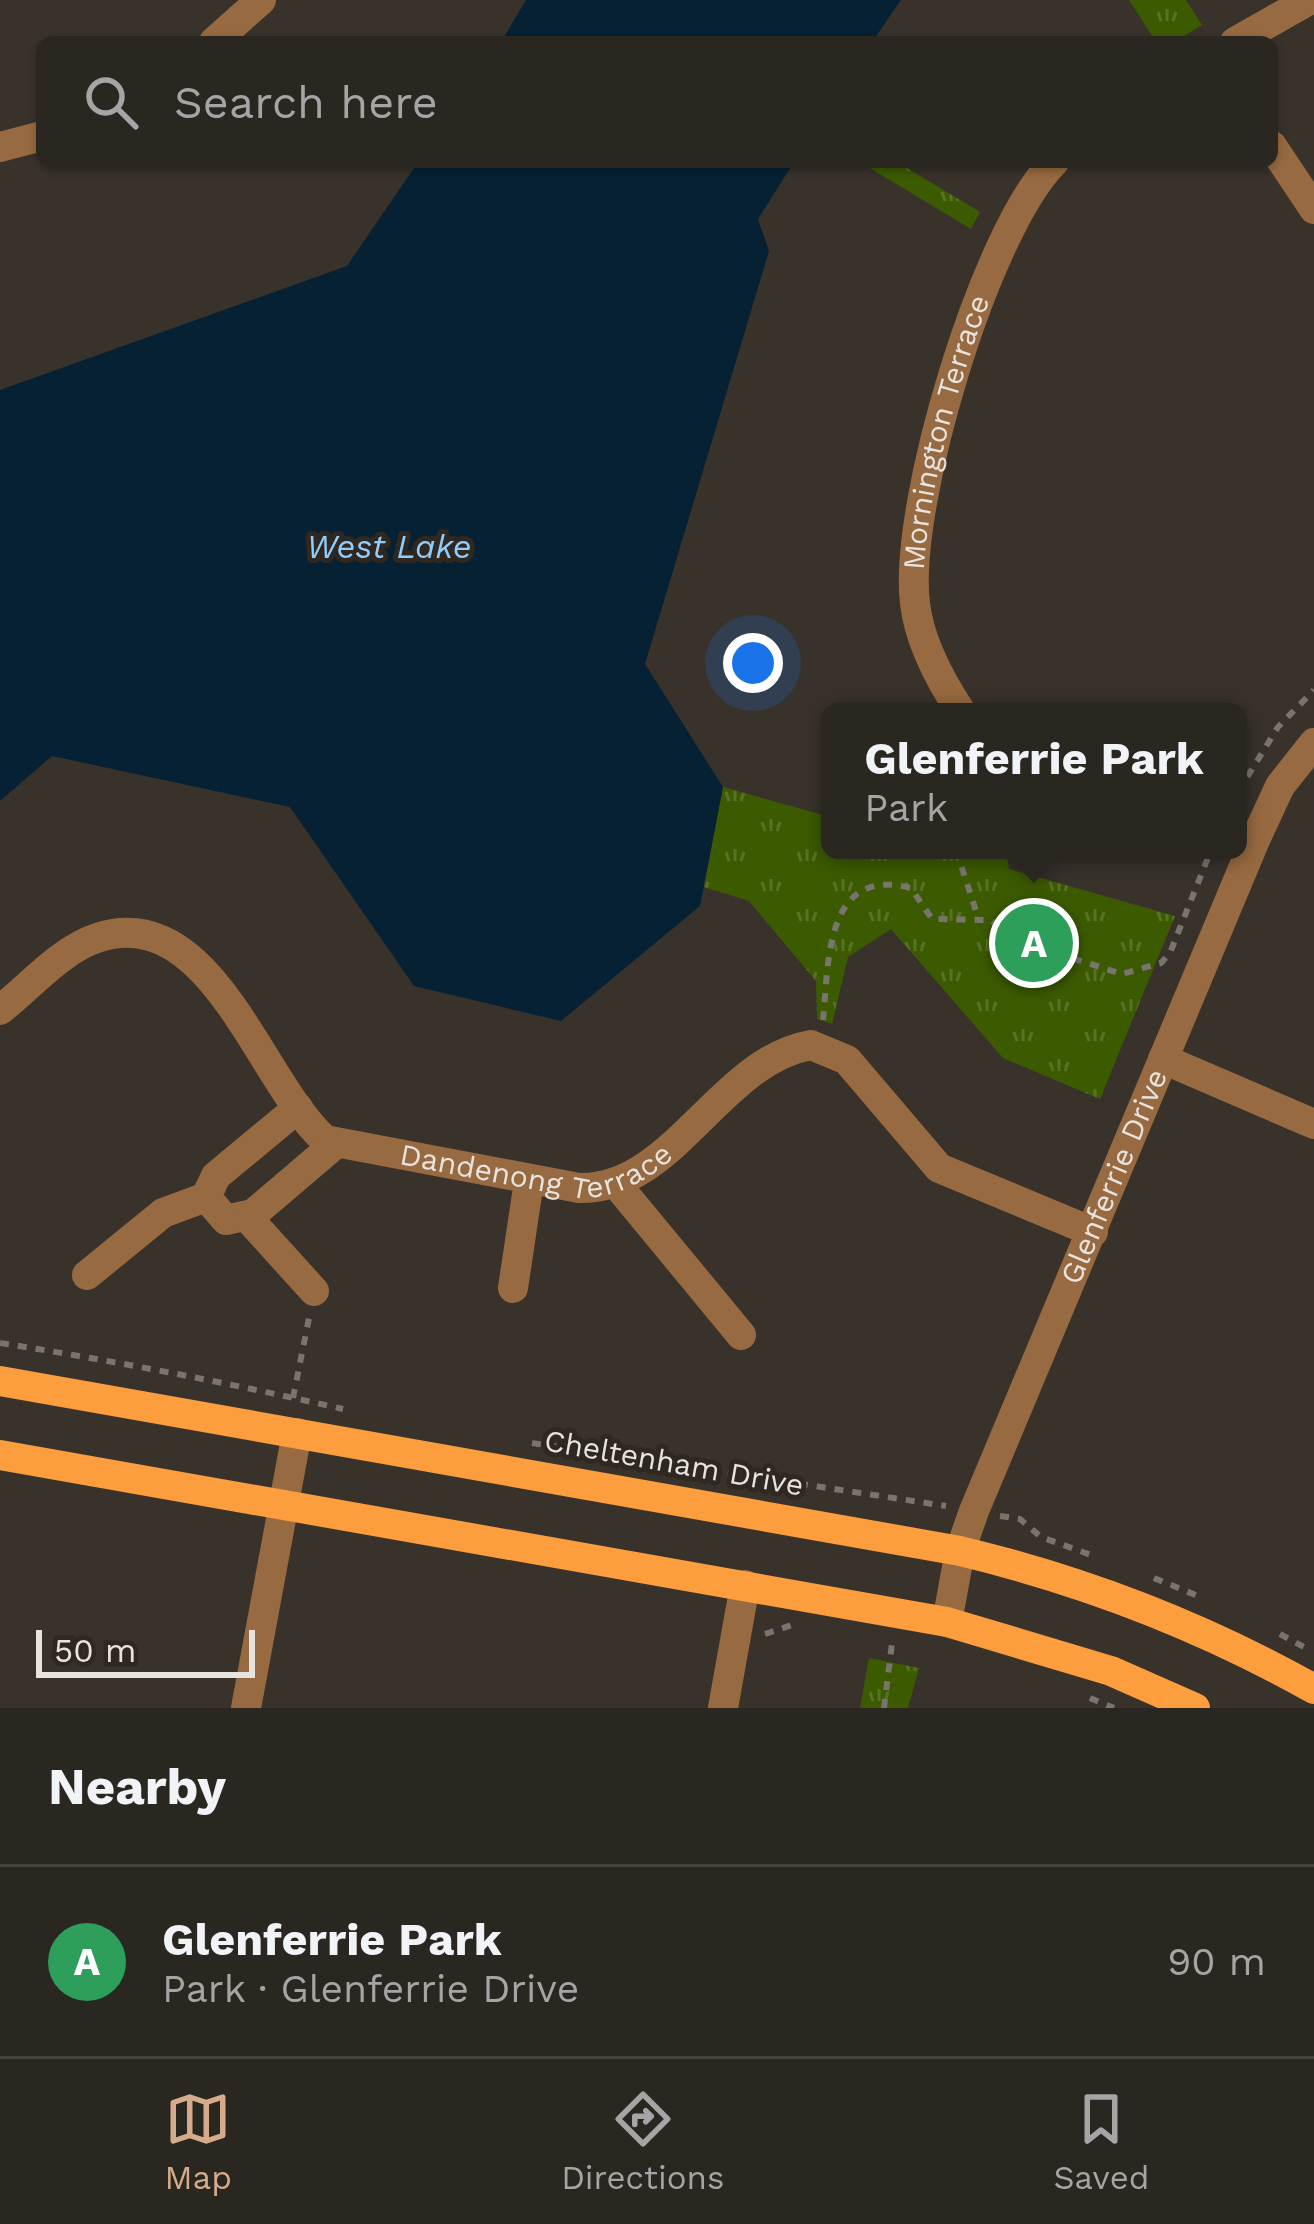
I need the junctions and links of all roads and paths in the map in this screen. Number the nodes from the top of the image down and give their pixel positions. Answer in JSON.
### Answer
{"nodes":[{"id":1,"x":261,"y":0,"type":"edge"},
{"id":2,"x":1310,"y":0,"type":"edge"},
{"id":3,"x":221,"y":36,"type":"edge"},
{"id":4,"x":1245,"y":36,"type":"edge"},
{"id":5,"x":36,"y":138,"type":"edge"},
{"id":6,"x":0,"y":147,"type":"edge"},
{"id":7,"x":1278,"y":155,"type":"edge"},
{"id":8,"x":1050,"y":168,"type":"edge"},
{"id":9,"x":1314,"y":209,"type":"edge"},
{"id":10,"x":1314,"y":690,"type":"edge"},
{"id":11,"x":958,"y":703,"type":"edge"},
{"id":12,"x":1314,"y":743,"type":"edge"},
{"id":13,"x":1247,"y":777,"type":"edge"},
{"id":14,"x":957,"y":859,"type":"edge"},
{"id":15,"x":1207,"y":859,"type":"edge"},
{"id":16,"x":978,"y":917,"type":"junction"},
{"id":17,"x":0,"y":1010,"type":"edge"},
{"id":18,"x":823,"y":1048,"type":"junction"},
{"id":19,"x":1163,"y":1059,"type":"junction"},
{"id":20,"x":298,"y":1108,"type":"junction"},
{"id":21,"x":1314,"y":1124,"type":"edge"},
{"id":22,"x":334,"y":1145,"type":"junction"},
{"id":23,"x":529,"y":1181,"type":"junction"},
{"id":24,"x":618,"y":1186,"type":"junction"},
{"id":25,"x":206,"y":1197,"type":"junction"},
{"id":26,"x":247,"y":1217,"type":"junction"},
{"id":27,"x":1093,"y":1232,"type":"junction"},
{"id":28,"x":87,"y":1275,"type":"dead end"},
{"id":29,"x":513,"y":1288,"type":"dead end"},
{"id":30,"x":314,"y":1292,"type":"joint"},
{"id":31,"x":741,"y":1335,"type":"dead end"},
{"id":32,"x":0,"y":1343,"type":"edge"},
{"id":33,"x":0,"y":1381,"type":"edge"},
{"id":34,"x":293,"y":1398,"type":"junction"},
{"id":35,"x":349,"y":1410,"type":"dead end"},
{"id":36,"x":297,"y":1433,"type":"junction"},
{"id":37,"x":528,"y":1442,"type":"dead end"},
{"id":38,"x":0,"y":1455,"type":"edge"},
{"id":39,"x":282,"y":1504,"type":"junction"},
{"id":40,"x":933,"y":1504,"type":"dead end"},
{"id":41,"x":960,"y":1551,"type":"junction"},
{"id":42,"x":745,"y":1586,"type":"junction"},
{"id":43,"x":947,"y":1622,"type":"junction"},
{"id":44,"x":804,"y":1628,"type":"dead end"},
{"id":45,"x":757,"y":1634,"type":"dead end"},
{"id":46,"x":873,"y":1640,"type":"dead end"},
{"id":47,"x":892,"y":1643,"type":"junction"},
{"id":48,"x":912,"y":1648,"type":"dead end"},
{"id":49,"x":1314,"y":1689,"type":"edge"},
{"id":50,"x":1072,"y":1691,"type":"dead end"},
{"id":51,"x":246,"y":1708,"type":"edge"},
{"id":52,"x":723,"y":1708,"type":"edge"},
{"id":53,"x":884,"y":1708,"type":"edge"},
{"id":54,"x":1114,"y":1708,"type":"edge"},
{"id":55,"x":1195,"y":1708,"type":"edge"}],
"edges":[{"from":1,"to":3,"type":"street"},
{"from":2,"to":4,"type":"street"},
{"from":5,"to":6,"type":"street"},
{"from":7,"to":9,"type":"street"},
{"from":8,"to":11,"type":"street","name":"Mornington Terrace"},
{"from":10,"to":13,"type":"path"},
{"from":12,"to":19,"type":"street","name":"Glenferrie Drive"},
{"from":14,"to":16,"type":"path"},
{"from":15,"to":16,"type":"path"},
{"from":16,"to":18,"type":"path"},
{"from":17,"to":20,"type":"street"},
{"from":18,"to":24,"type":"street","name":"Dandenong Terrace"},
{"from":18,"to":27,"type":"street"},
{"from":19,"to":21,"type":"street"},
{"from":19,"to":27,"type":"street","name":"Glenferrie Drive"},
{"from":20,"to":22,"type":"street"},
{"from":20,"to":25,"type":"street"},
{"from":22,"to":23,"type":"street","name":"Dandenong Terrace"},
{"from":22,"to":26,"type":"street"},
{"from":23,"to":24,"type":"street","name":"Dandenong Terrace"},
{"from":23,"to":29,"type":"street"},
{"from":24,"to":31,"type":"street"},
{"from":25,"to":26,"type":"street"},
{"from":25,"to":28,"type":"street"},
{"from":26,"to":30,"type":"street"},
{"from":27,"to":41,"type":"street","name":"Glenferrie Drive"},
{"from":30,"to":34,"type":"path"},
{"from":32,"to":34,"type":"path"},
{"from":33,"to":36,"type":"main road","name":"Cheltenham Drive"},
{"from":34,"to":35,"type":"path"},
{"from":36,"to":39,"type":"street"},
{"from":36,"to":41,"type":"main road","name":"Cheltenham Drive"},
{"from":37,"to":40,"type":"path","name":"Cheltenham Drive"},
{"from":38,"to":39,"type":"main road"},
{"from":39,"to":42,"type":"main road"},
{"from":39,"to":51,"type":"street"},
{"from":41,"to":43,"type":"street","name":"Glenferrie Drive"},
{"from":41,"to":49,"type":"main road","name":"Cheltenham Drive"},
{"from":42,"to":43,"type":"main road"},
{"from":42,"to":52,"type":"street"},
{"from":43,"to":55,"type":"main road"},
{"from":44,"to":45,"type":"path"},
{"from":46,"to":47,"type":"path"},
{"from":47,"to":48,"type":"path"},
{"from":47,"to":53,"type":"path"},
{"from":50,"to":54,"type":"path"}]}
